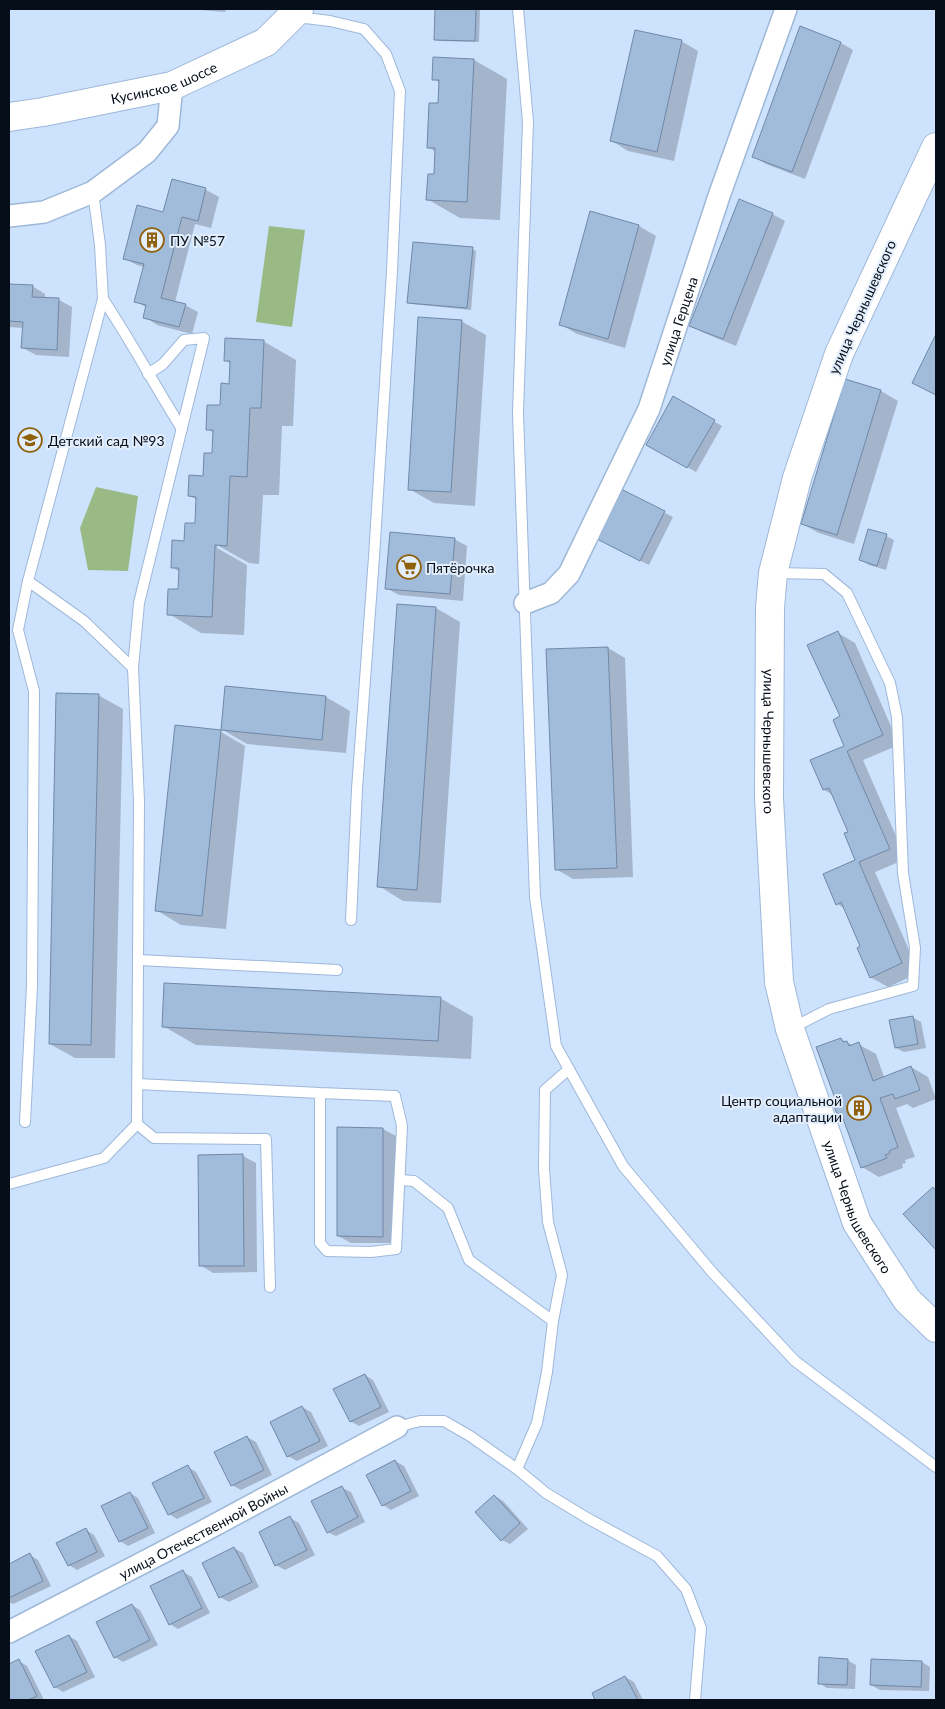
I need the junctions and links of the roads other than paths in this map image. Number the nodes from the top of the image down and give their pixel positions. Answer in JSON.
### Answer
{"nodes":[{"id":1,"x":518,"y":9,"type":"edge"},
{"id":2,"x":786,"y":9,"type":"edge"},
{"id":3,"x":295,"y":12,"type":"edge"},
{"id":4,"x":172,"y":86,"type":"junction"},
{"id":5,"x":9,"y":117,"type":"edge"},
{"id":6,"x":936,"y":147,"type":"edge"},
{"id":7,"x":93,"y":192,"type":"junction"},
{"id":8,"x":9,"y":216,"type":"edge"},
{"id":9,"x":103,"y":298,"type":"junction"},
{"id":10,"x":148,"y":374,"type":"junction"},
{"id":11,"x":182,"y":429,"type":"junction"},
{"id":12,"x":773,"y":573,"type":"junction"},
{"id":13,"x":28,"y":581,"type":"junction"},
{"id":14,"x":525,"y":603,"type":"junction"},
{"id":15,"x":133,"y":668,"type":"junction"},
{"id":16,"x":351,"y":920,"type":"dead end"},
{"id":17,"x":139,"y":960,"type":"junction"},
{"id":18,"x":337,"y":970,"type":"dead end"},
{"id":19,"x":790,"y":1029,"type":"junction"},
{"id":20,"x":569,"y":1068,"type":"junction"},
{"id":21,"x":137,"y":1084,"type":"junction"},
{"id":22,"x":320,"y":1093,"type":"junction"},
{"id":23,"x":25,"y":1122,"type":"dead end"},
{"id":24,"x":137,"y":1124,"type":"junction"},
{"id":25,"x":400,"y":1180,"type":"junction"},
{"id":26,"x":9,"y":1184,"type":"edge"},
{"id":27,"x":270,"y":1287,"type":"dead end"},
{"id":28,"x":553,"y":1321,"type":"junction"},
{"id":29,"x":936,"y":1328,"type":"edge"},
{"id":30,"x":397,"y":1427,"type":"joint"},
{"id":31,"x":936,"y":1467,"type":"edge"},
{"id":32,"x":516,"y":1469,"type":"junction"},
{"id":33,"x":9,"y":1632,"type":"edge"},
{"id":34,"x":696,"y":1700,"type":"edge"}],
"edges":[{"from":1,"to":14,"type":"lane"},
{"from":2,"to":14,"type":"street","name":"улица Герцена"},
{"from":3,"to":4,"type":"main road","name":"Кусинское шоссе"},
{"from":3,"to":16,"type":"lane"},
{"from":4,"to":5,"type":"main road","name":"Кусинское шоссе"},
{"from":4,"to":7,"type":"street"},
{"from":6,"to":12,"type":"main road","name":"улица Чернышевского"},
{"from":7,"to":8,"type":"street"},
{"from":7,"to":9,"type":"lane"},
{"from":9,"to":10,"type":"lane"},
{"from":9,"to":13,"type":"lane"},
{"from":10,"to":11,"type":"lane"},
{"from":10,"to":11,"type":"lane"},
{"from":11,"to":15,"type":"lane"},
{"from":12,"to":19,"type":"main road","name":"улица Чернышевского"},
{"from":12,"to":19,"type":"lane"},
{"from":13,"to":15,"type":"lane"},
{"from":13,"to":23,"type":"lane"},
{"from":14,"to":20,"type":"lane"},
{"from":15,"to":17,"type":"lane"},
{"from":17,"to":18,"type":"lane"},
{"from":17,"to":21,"type":"lane"},
{"from":19,"to":29,"type":"main road","name":"улица Чернышевского"},
{"from":20,"to":28,"type":"lane"},
{"from":20,"to":31,"type":"lane"},
{"from":21,"to":22,"type":"lane"},
{"from":21,"to":24,"type":"lane"},
{"from":22,"to":25,"type":"lane"},
{"from":22,"to":25,"type":"lane"},
{"from":24,"to":26,"type":"lane"},
{"from":24,"to":27,"type":"lane"},
{"from":25,"to":28,"type":"lane"},
{"from":28,"to":32,"type":"lane"},
{"from":30,"to":32,"type":"lane"},
{"from":30,"to":33,"type":"street","name":"улица Отечественной Войны"},
{"from":32,"to":34,"type":"lane"}]}
